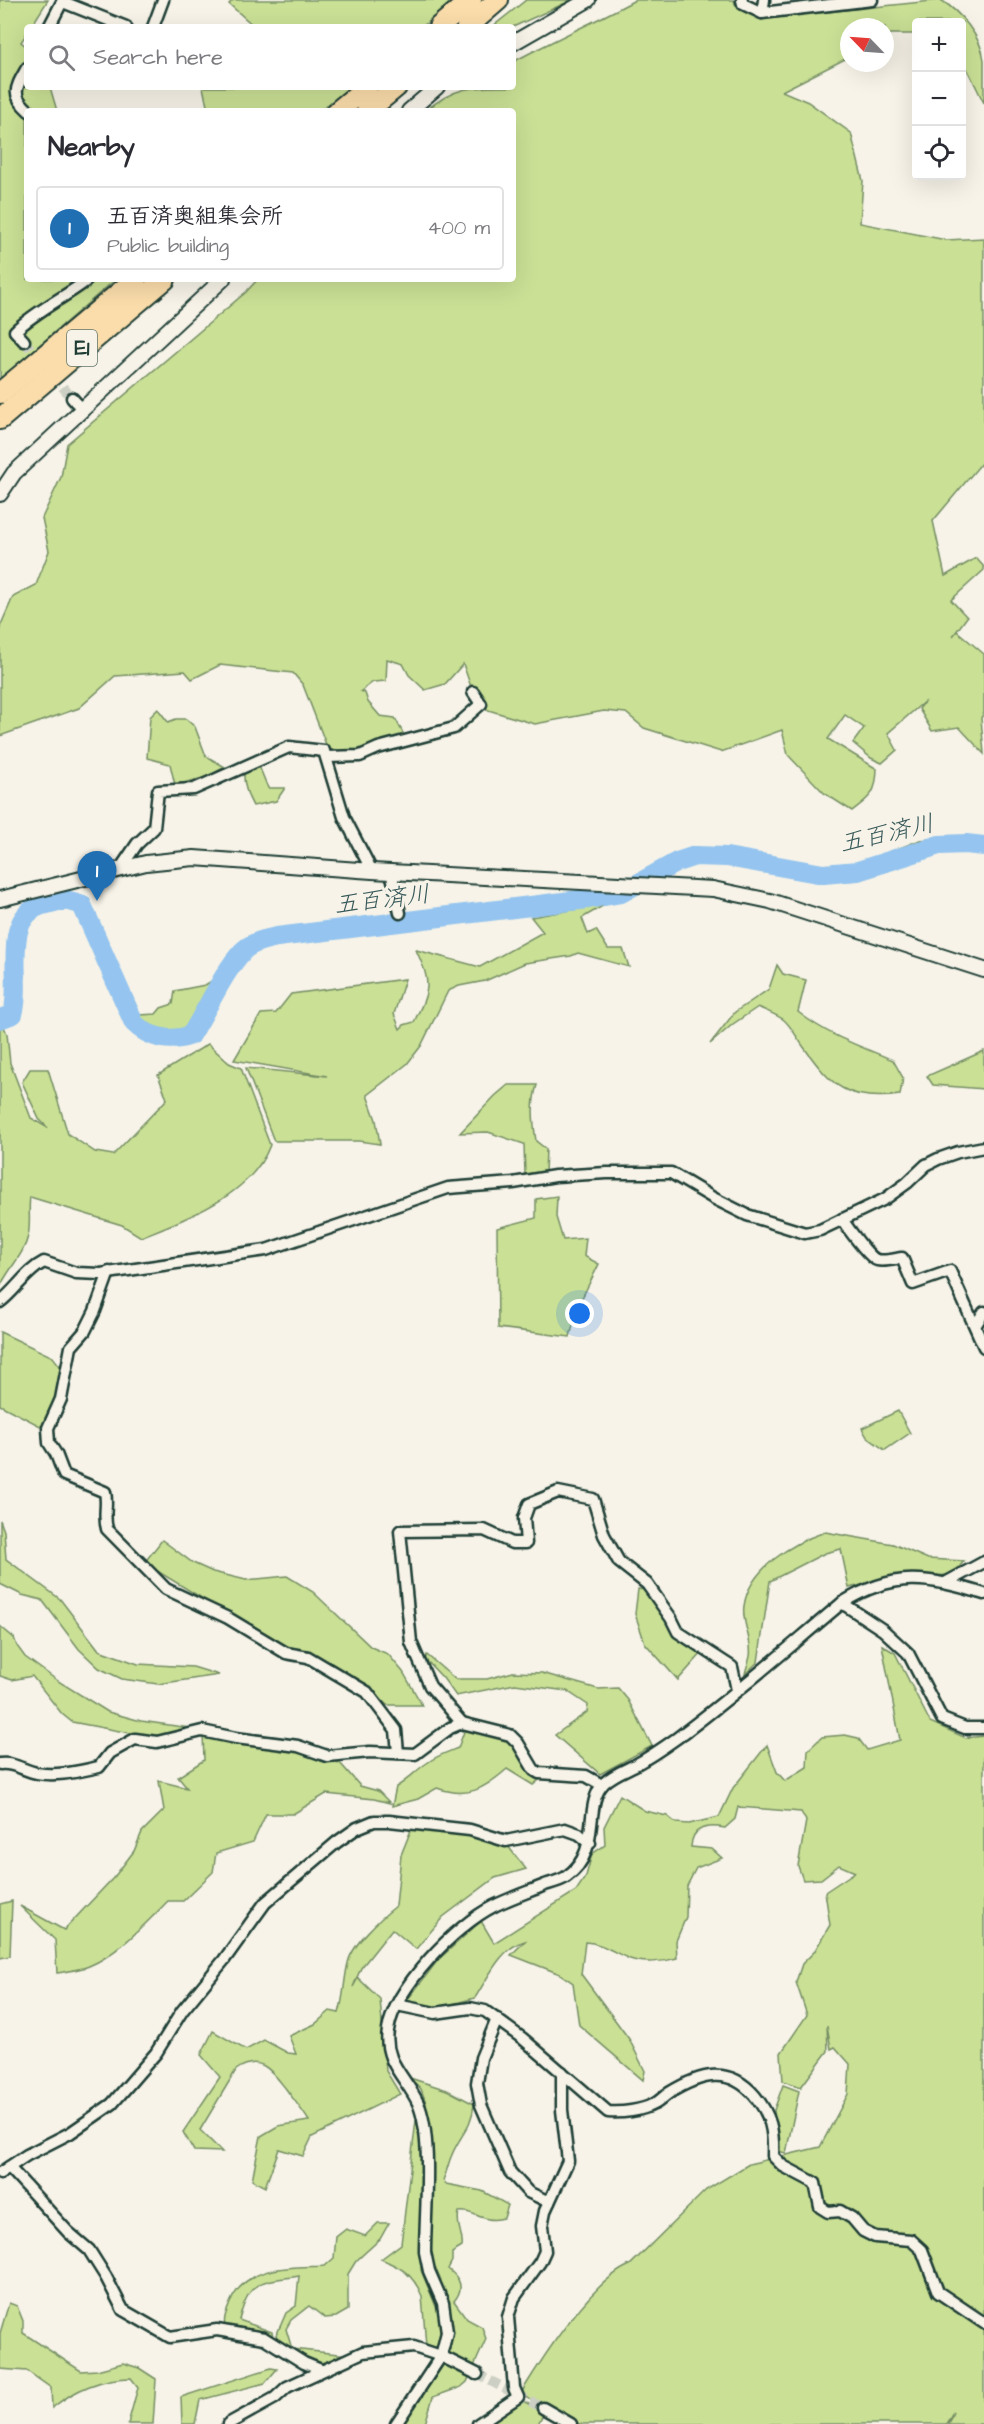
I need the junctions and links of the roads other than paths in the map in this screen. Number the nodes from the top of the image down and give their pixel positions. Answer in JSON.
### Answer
{"nodes":[{"id":1,"x":163,"y":0,"type":"edge"},
{"id":2,"x":471,"y":0,"type":"edge"},
{"id":3,"x":498,"y":0,"type":"edge"},
{"id":4,"x":588,"y":0,"type":"edge"},
{"id":5,"x":742,"y":0,"type":"edge"},
{"id":6,"x":764,"y":0,"type":"edge"},
{"id":7,"x":872,"y":0,"type":"edge"},
{"id":8,"x":63,"y":1,"type":"edge"},
{"id":9,"x":762,"y":13,"type":"junction"},
{"id":10,"x":51,"y":24,"type":"edge"},
{"id":11,"x":119,"y":24,"type":"edge"},
{"id":12,"x":154,"y":24,"type":"edge"},
{"id":13,"x":443,"y":24,"type":"edge"},
{"id":14,"x":470,"y":24,"type":"edge"},
{"id":15,"x":516,"y":40,"type":"edge"},
{"id":16,"x":24,"y":75,"type":"edge"},
{"id":17,"x":363,"y":90,"type":"edge"},
{"id":18,"x":392,"y":90,"type":"edge"},
{"id":19,"x":433,"y":90,"type":"edge"},
{"id":20,"x":25,"y":108,"type":"edge"},
{"id":21,"x":342,"y":108,"type":"edge"},
{"id":22,"x":371,"y":108,"type":"edge"},
{"id":23,"x":412,"y":108,"type":"edge"},
{"id":24,"x":85,"y":282,"type":"edge"},
{"id":25,"x":132,"y":282,"type":"edge"},
{"id":26,"x":161,"y":282,"type":"edge"},
{"id":27,"x":219,"y":282,"type":"edge"},
{"id":28,"x":24,"y":341,"type":"dead end"},
{"id":29,"x":0,"y":393,"type":"edge"},
{"id":30,"x":0,"y":419,"type":"edge"},
{"id":31,"x":0,"y":494,"type":"edge"},
{"id":32,"x":473,"y":692,"type":"dead end"},
{"id":33,"x":327,"y":757,"type":"junction"},
{"id":34,"x":120,"y":869,"type":"junction"},
{"id":35,"x":372,"y":871,"type":"junction"},
{"id":36,"x":392,"y":871,"type":"junction"},
{"id":37,"x":0,"y":899,"type":"edge"},
{"id":38,"x":400,"y":913,"type":"dead end"},
{"id":39,"x":984,"y":970,"type":"edge"},
{"id":40,"x":984,"y":1147,"type":"edge"},
{"id":41,"x":842,"y":1219,"type":"junction"},
{"id":42,"x":109,"y":1272,"type":"junction"},
{"id":43,"x":0,"y":1302,"type":"edge"},
{"id":44,"x":984,"y":1312,"type":"edge"},
{"id":45,"x":975,"y":1326,"type":"junction"},
{"id":46,"x":984,"y":1347,"type":"edge"},
{"id":47,"x":984,"y":1562,"type":"edge"},
{"id":48,"x":947,"y":1582,"type":"junction"},
{"id":49,"x":984,"y":1594,"type":"edge"},
{"id":50,"x":842,"y":1603,"type":"junction"},
{"id":51,"x":737,"y":1690,"type":"junction"},
{"id":52,"x":462,"y":1723,"type":"junction"},
{"id":53,"x":984,"y":1728,"type":"edge"},
{"id":54,"x":398,"y":1753,"type":"junction"},
{"id":55,"x":0,"y":1764,"type":"edge"},
{"id":56,"x":602,"y":1785,"type":"junction"},
{"id":57,"x":590,"y":1843,"type":"junction"},
{"id":58,"x":397,"y":2005,"type":"junction"},
{"id":59,"x":497,"y":2019,"type":"junction"},
{"id":60,"x":561,"y":2072,"type":"junction"},
{"id":61,"x":4,"y":2170,"type":"edge"},
{"id":62,"x":549,"y":2202,"type":"junction"},
{"id":63,"x":984,"y":2323,"type":"edge"},
{"id":64,"x":441,"y":2356,"type":"junction"},
{"id":65,"x":321,"y":2370,"type":"junction"},
{"id":66,"x":477,"y":2374,"type":"tunnel mouth"},
{"id":67,"x":543,"y":2408,"type":"tunnel mouth"},
{"id":68,"x":228,"y":2424,"type":"edge"},
{"id":69,"x":396,"y":2424,"type":"edge"},
{"id":70,"x":478,"y":2424,"type":"edge"},
{"id":71,"x":571,"y":2424,"type":"edge"}],
"edges":[{"from":1,"to":12,"type":"street"},
{"from":2,"to":13,"type":"highway"},
{"from":3,"to":14,"type":"highway"},
{"from":4,"to":15,"type":"street"},
{"from":5,"to":9,"type":"street"},
{"from":6,"to":9,"type":"street"},
{"from":7,"to":9,"type":"street"},
{"from":8,"to":10,"type":"street"},
{"from":8,"to":11,"type":"street"},
{"from":16,"to":20,"type":"street"},
{"from":17,"to":21,"type":"highway"},
{"from":18,"to":22,"type":"highway"},
{"from":19,"to":23,"type":"street"},
{"from":24,"to":28,"type":"street"},
{"from":25,"to":29,"type":"highway","number":"E1"},
{"from":26,"to":30,"type":"highway","number":"E1"},
{"from":27,"to":31,"type":"street"},
{"from":32,"to":33,"type":"street"},
{"from":33,"to":34,"type":"street"},
{"from":33,"to":35,"type":"street"},
{"from":34,"to":35,"type":"street"},
{"from":34,"to":37,"type":"street"},
{"from":35,"to":36,"type":"street"},
{"from":36,"to":38,"type":"street"},
{"from":36,"to":39,"type":"street"},
{"from":40,"to":41,"type":"street"},
{"from":41,"to":42,"type":"street"},
{"from":41,"to":45,"type":"street"},
{"from":42,"to":43,"type":"street"},
{"from":42,"to":54,"type":"street"},
{"from":44,"to":45,"type":"street"},
{"from":45,"to":46,"type":"street"},
{"from":47,"to":48,"type":"street"},
{"from":48,"to":49,"type":"street"},
{"from":48,"to":50,"type":"street"},
{"from":50,"to":51,"type":"street"},
{"from":50,"to":53,"type":"street"},
{"from":51,"to":52,"type":"street"},
{"from":51,"to":56,"type":"street"},
{"from":52,"to":54,"type":"street"},
{"from":52,"to":56,"type":"street"},
{"from":54,"to":55,"type":"street"},
{"from":56,"to":57,"type":"street"},
{"from":57,"to":58,"type":"street"},
{"from":57,"to":61,"type":"street"},
{"from":58,"to":59,"type":"street"},
{"from":58,"to":64,"type":"street"},
{"from":59,"to":60,"type":"street"},
{"from":59,"to":62,"type":"street"},
{"from":60,"to":62,"type":"street"},
{"from":60,"to":63,"type":"street"},
{"from":61,"to":65,"type":"street"},
{"from":62,"to":70,"type":"street"},
{"from":64,"to":65,"type":"street"},
{"from":64,"to":66,"type":"street"},
{"from":64,"to":69,"type":"street"},
{"from":65,"to":68,"type":"street"},
{"from":67,"to":71,"type":"street"}]}
